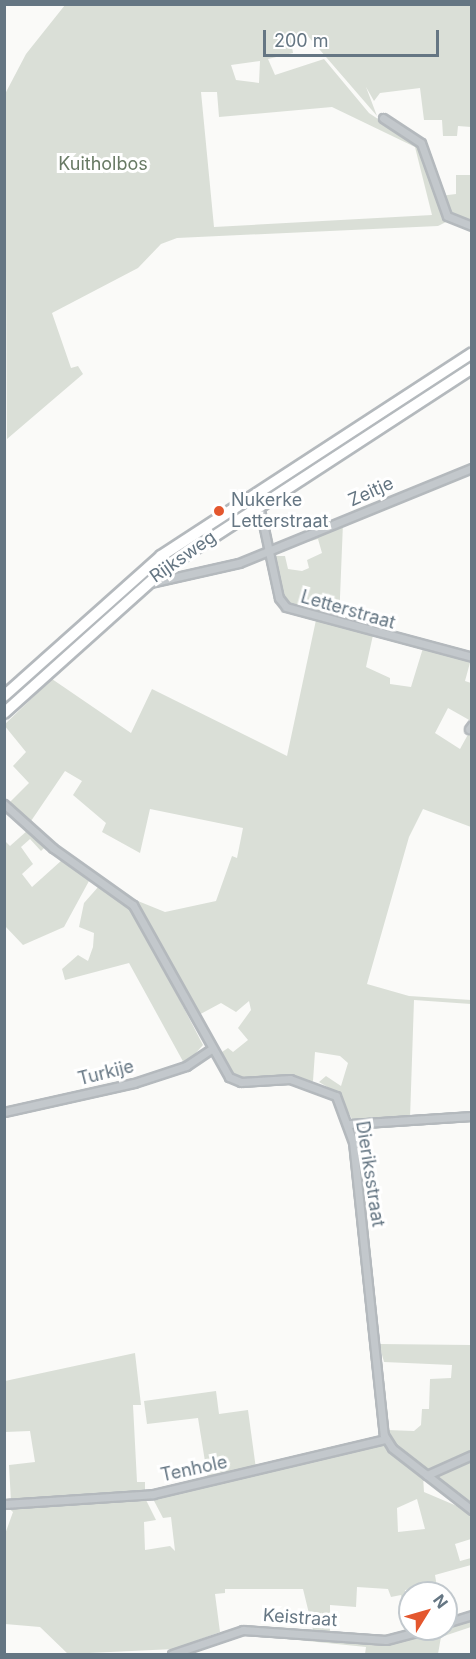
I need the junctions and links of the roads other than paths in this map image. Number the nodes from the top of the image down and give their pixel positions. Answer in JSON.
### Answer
{"nodes":[{"id":1,"x":383,"y":118,"type":"dead end"},
{"id":2,"x":471,"y":226,"type":"edge"},
{"id":3,"x":471,"y":353,"type":"edge"},
{"id":4,"x":471,"y":368,"type":"edge"},
{"id":5,"x":471,"y":468,"type":"edge"},
{"id":6,"x":259,"y":505,"type":"junction"},
{"id":7,"x":270,"y":551,"type":"junction"},
{"id":8,"x":145,"y":584,"type":"junction"},
{"id":9,"x":471,"y":657,"type":"edge"},
{"id":10,"x":4,"y":696,"type":"edge"},
{"id":11,"x":4,"y":713,"type":"edge"},
{"id":12,"x":4,"y":804,"type":"edge"},
{"id":13,"x":210,"y":1050,"type":"junction"},
{"id":14,"x":4,"y":1112,"type":"edge"},
{"id":15,"x":471,"y":1116,"type":"edge"},
{"id":16,"x":350,"y":1124,"type":"junction"},
{"id":17,"x":386,"y":1439,"type":"junction"},
{"id":18,"x":471,"y":1455,"type":"edge"},
{"id":19,"x":427,"y":1475,"type":"junction"},
{"id":20,"x":4,"y":1504,"type":"edge"},
{"id":21,"x":471,"y":1510,"type":"edge"},
{"id":22,"x":398,"y":1637,"type":"edge"},
{"id":23,"x":172,"y":1654,"type":"edge"}],
"edges":[{"from":1,"to":2,"type":"street"},
{"from":3,"to":10,"type":"highway","name":"Rijksweg"},
{"from":4,"to":6,"type":"highway","name":"Rijksweg"},
{"from":5,"to":7,"type":"street","name":"Zeitje"},
{"from":6,"to":7,"type":"street","name":"Letterstraat"},
{"from":6,"to":8,"type":"highway","name":"Rijksweg"},
{"from":7,"to":8,"type":"street","name":"Zeitje"},
{"from":7,"to":9,"type":"street","name":"Letterstraat"},
{"from":8,"to":11,"type":"highway","name":"Rijksweg"},
{"from":12,"to":13,"type":"street","name":"Dieriksstraat"},
{"from":13,"to":14,"type":"street","name":"Turkije"},
{"from":13,"to":16,"type":"street","name":"Dieriksstraat"},
{"from":15,"to":16,"type":"street"},
{"from":16,"to":17,"type":"street","name":"Dieriksstraat"},
{"from":17,"to":19,"type":"street"},
{"from":17,"to":20,"type":"street","name":"Tenhole"},
{"from":18,"to":19,"type":"street"},
{"from":19,"to":21,"type":"street"},
{"from":22,"to":23,"type":"street","name":"Keistraat"}]}
